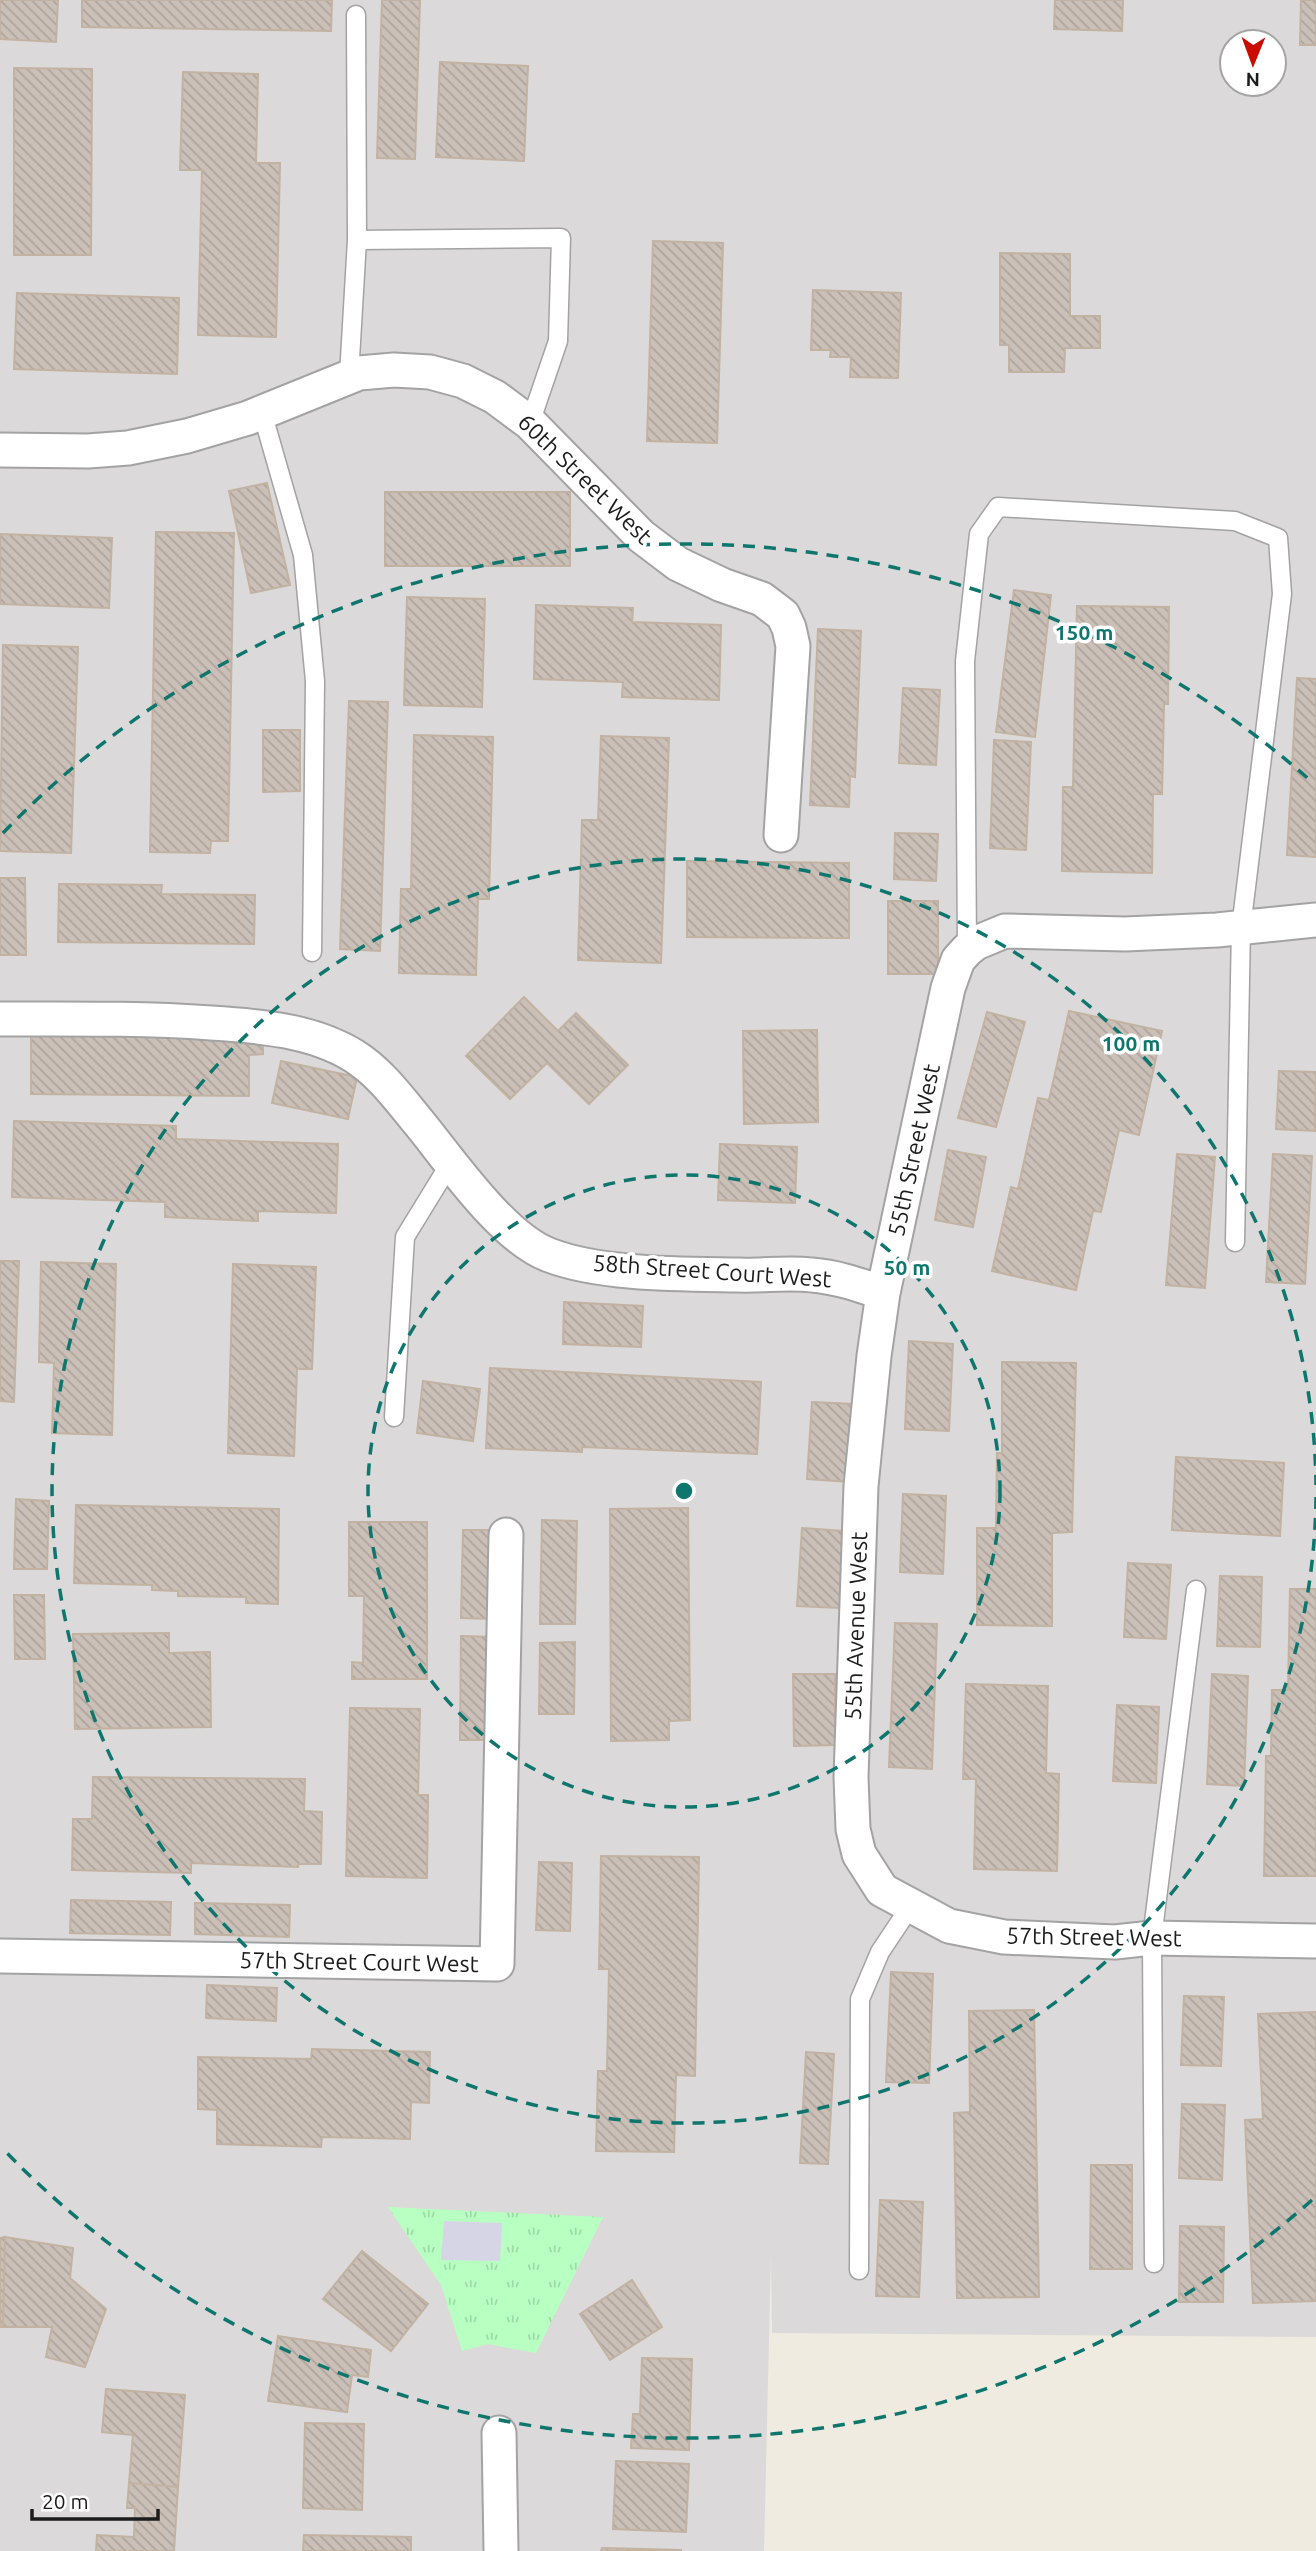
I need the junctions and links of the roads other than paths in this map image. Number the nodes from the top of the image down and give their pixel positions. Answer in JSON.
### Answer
{"nodes":[{"id":1,"x":356,"y":15,"type":"dead end"},
{"id":2,"x":358,"y":240,"type":"junction"},
{"id":3,"x":349,"y":376,"type":"junction"},
{"id":4,"x":262,"y":412,"type":"junction"},
{"id":5,"x":530,"y":423,"type":"junction"},
{"id":6,"x":0,"y":450,"type":"edge"},
{"id":7,"x":781,"y":835,"type":"dead end"},
{"id":8,"x":1316,"y":920,"type":"edge"},
{"id":9,"x":1241,"y":928,"type":"junction"},
{"id":10,"x":967,"y":950,"type":"junction"},
{"id":11,"x":312,"y":952,"type":"dead end"},
{"id":12,"x":0,"y":1019,"type":"edge"},
{"id":13,"x":451,"y":1162,"type":"junction"},
{"id":14,"x":1236,"y":1242,"type":"dead end"},
{"id":15,"x":883,"y":1293,"type":"junction"},
{"id":16,"x":874,"y":1356,"type":"joint"},
{"id":17,"x":394,"y":1417,"type":"dead end"},
{"id":18,"x":506,"y":1535,"type":"dead end"},
{"id":19,"x":1196,"y":1590,"type":"dead end"},
{"id":20,"x":896,"y":1898,"type":"junction"},
{"id":21,"x":1153,"y":1938,"type":"junction"},
{"id":22,"x":1316,"y":1941,"type":"edge"},
{"id":23,"x":0,"y":1956,"type":"edge"},
{"id":24,"x":1154,"y":2263,"type":"dead end"},
{"id":25,"x":859,"y":2270,"type":"dead end"},
{"id":26,"x":499,"y":2433,"type":"dead end"},
{"id":27,"x":501,"y":2551,"type":"edge"}],
"edges":[{"from":1,"to":2,"type":"lane"},
{"from":2,"to":3,"type":"lane"},
{"from":2,"to":5,"type":"lane"},
{"from":3,"to":4,"type":"street","name":"60th Street West"},
{"from":3,"to":5,"type":"street","name":"60th Street West"},
{"from":4,"to":6,"type":"street","name":"60th Street West"},
{"from":4,"to":11,"type":"lane"},
{"from":5,"to":7,"type":"street","name":"60th Street West"},
{"from":8,"to":9,"type":"street"},
{"from":9,"to":10,"type":"street"},
{"from":9,"to":10,"type":"lane"},
{"from":9,"to":14,"type":"lane"},
{"from":10,"to":15,"type":"street","name":"55th Street West"},
{"from":12,"to":13,"type":"street","name":"58th Street Court West"},
{"from":13,"to":15,"type":"street","name":"58th Street Court West"},
{"from":13,"to":17,"type":"lane"},
{"from":15,"to":16,"type":"street","name":"55th Street West"},
{"from":16,"to":20,"type":"street","name":"55th Avenue West"},
{"from":18,"to":23,"type":"street","name":"57th Street Court West"},
{"from":19,"to":21,"type":"lane"},
{"from":20,"to":21,"type":"street","name":"57th Street West"},
{"from":20,"to":25,"type":"lane"},
{"from":21,"to":22,"type":"street","name":"57th Street West"},
{"from":21,"to":24,"type":"lane"},
{"from":26,"to":27,"type":"street"}]}
